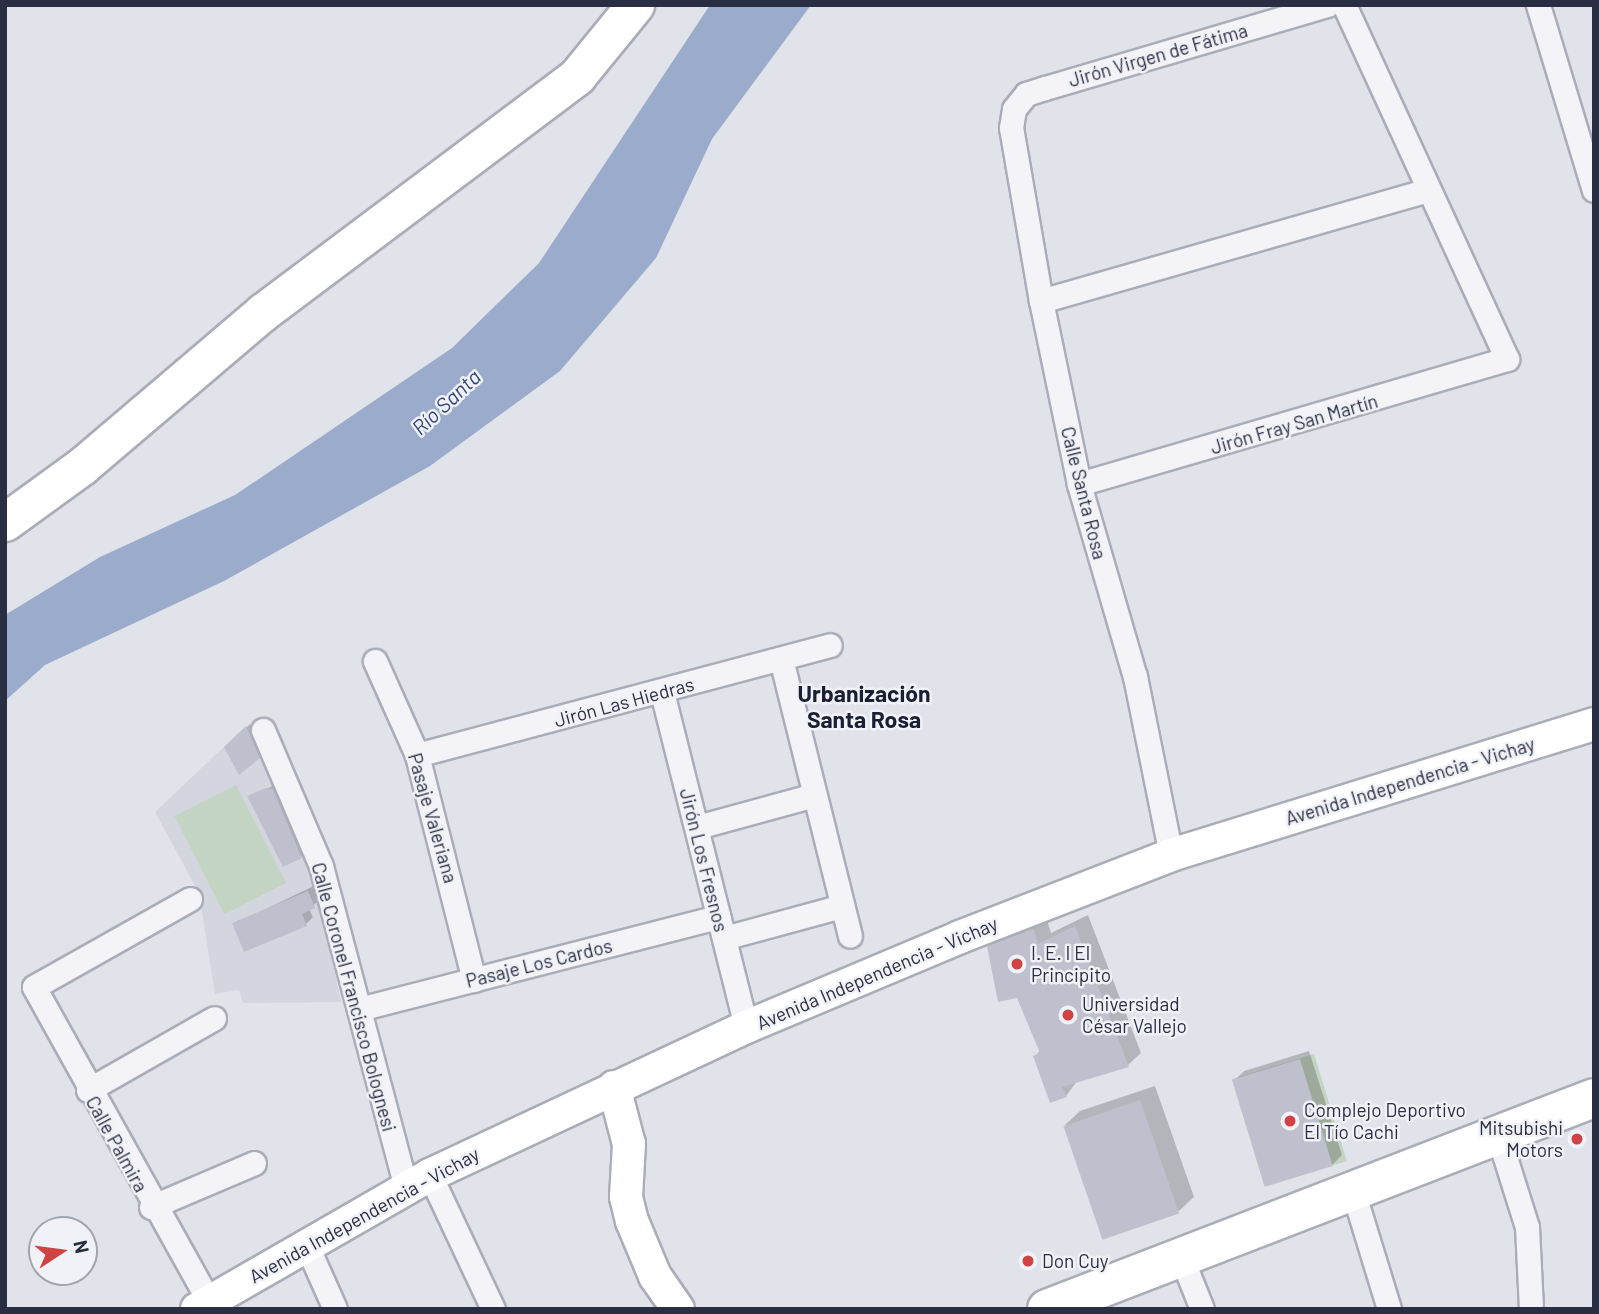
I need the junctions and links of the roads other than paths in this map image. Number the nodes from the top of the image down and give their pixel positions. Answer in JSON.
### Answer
{"nodes":[{"id":1,"x":635,"y":5,"type":"edge"},
{"id":2,"x":1327,"y":5,"type":"edge"},
{"id":3,"x":1344,"y":5,"type":"edge"},
{"id":4,"x":1538,"y":5,"type":"edge"},
{"id":5,"x":1012,"y":128,"type":"joint"},
{"id":6,"x":1428,"y":190,"type":"junction"},
{"id":7,"x":1594,"y":190,"type":"edge"},
{"id":8,"x":1041,"y":301,"type":"junction"},
{"id":9,"x":1079,"y":484,"type":"junction"},
{"id":10,"x":5,"y":522,"type":"edge"},
{"id":11,"x":830,"y":645,"type":"dead end"},
{"id":12,"x":781,"y":659,"type":"junction"},
{"id":13,"x":375,"y":661,"type":"dead end"},
{"id":14,"x":662,"y":692,"type":"junction"},
{"id":15,"x":1594,"y":724,"type":"edge"},
{"id":16,"x":263,"y":730,"type":"dead end"},
{"id":17,"x":417,"y":755,"type":"junction"},
{"id":18,"x":814,"y":795,"type":"junction"},
{"id":19,"x":697,"y":827,"type":"junction"},
{"id":20,"x":1171,"y":855,"type":"junction"},
{"id":21,"x":190,"y":899,"type":"dead end"},
{"id":22,"x":842,"y":906,"type":"junction"},
{"id":23,"x":721,"y":928,"type":"junction"},
{"id":24,"x":850,"y":936,"type":"dead end"},
{"id":25,"x":474,"y":980,"type":"junction"},
{"id":26,"x":359,"y":1009,"type":"junction"},
{"id":27,"x":214,"y":1018,"type":"dead end"},
{"id":28,"x":746,"y":1027,"type":"junction"},
{"id":29,"x":614,"y":1087,"type":"junction"},
{"id":30,"x":88,"y":1090,"type":"junction"},
{"id":31,"x":1594,"y":1098,"type":"edge"},
{"id":32,"x":1498,"y":1135,"type":"junction"},
{"id":33,"x":254,"y":1163,"type":"dead end"},
{"id":34,"x":418,"y":1182,"type":"junction"},
{"id":35,"x":1353,"y":1191,"type":"junction"},
{"id":36,"x":151,"y":1206,"type":"junction"},
{"id":37,"x":307,"y":1246,"type":"junction"},
{"id":38,"x":1182,"y":1259,"type":"junction"},
{"id":39,"x":220,"y":1301,"type":"edge"},
{"id":40,"x":335,"y":1309,"type":"edge"},
{"id":41,"x":493,"y":1309,"type":"edge"},
{"id":42,"x":678,"y":1309,"type":"edge"},
{"id":43,"x":1046,"y":1309,"type":"edge"},
{"id":44,"x":1202,"y":1309,"type":"edge"},
{"id":45,"x":1390,"y":1309,"type":"edge"},
{"id":46,"x":1531,"y":1309,"type":"edge"}],
"edges":[{"from":1,"to":10,"type":"main road"},
{"from":2,"to":5,"type":"street","name":"Jirón Virgen de Fátima"},
{"from":3,"to":6,"type":"street"},
{"from":4,"to":7,"type":"street"},
{"from":5,"to":8,"type":"street","name":"Calle Santa Rosa"},
{"from":6,"to":8,"type":"street"},
{"from":6,"to":9,"type":"street","name":"Jirón Fray San Martín"},
{"from":8,"to":9,"type":"street","name":"Calle Santa Rosa"},
{"from":9,"to":20,"type":"street","name":"Calle Santa Rosa"},
{"from":11,"to":12,"type":"street","name":"Jirón Las Hiedras"},
{"from":12,"to":14,"type":"street","name":"Jirón Las Hiedras"},
{"from":12,"to":18,"type":"street"},
{"from":13,"to":17,"type":"street","name":"Pasaje Valeriana"},
{"from":14,"to":17,"type":"street","name":"Jirón Las Hiedras"},
{"from":14,"to":19,"type":"street","name":"Jirón Los Fresnos"},
{"from":15,"to":20,"type":"main road","name":"Avenida Independencia - Vichay"},
{"from":16,"to":26,"type":"street","name":"Calle Coronel Francisco Bolognesi"},
{"from":17,"to":25,"type":"street","name":"Pasaje Valeriana"},
{"from":18,"to":19,"type":"street"},
{"from":18,"to":22,"type":"street"},
{"from":19,"to":23,"type":"street","name":"Jirón Los Fresnos"},
{"from":20,"to":28,"type":"main road","name":"Avenida Independencia - Vichay"},
{"from":21,"to":30,"type":"street","name":"Calle Palmira"},
{"from":22,"to":23,"type":"street","name":"Pasaje Los Cardos"},
{"from":22,"to":24,"type":"street"},
{"from":23,"to":25,"type":"street","name":"Pasaje Los Cardos"},
{"from":23,"to":28,"type":"street","name":"Jirón Los Fresnos"},
{"from":25,"to":26,"type":"street","name":"Pasaje Los Cardos"},
{"from":26,"to":34,"type":"street","name":"Calle Coronel Francisco Bolognesi"},
{"from":27,"to":30,"type":"street"},
{"from":28,"to":29,"type":"main road","name":"Avenida Independencia - Vichay"},
{"from":29,"to":34,"type":"main road","name":"Avenida Independencia - Vichay"},
{"from":29,"to":42,"type":"main road"},
{"from":30,"to":36,"type":"street","name":"Calle Palmira"},
{"from":31,"to":32,"type":"highway"},
{"from":32,"to":35,"type":"highway"},
{"from":32,"to":46,"type":"street"},
{"from":33,"to":36,"type":"street"},
{"from":34,"to":37,"type":"main road","name":"Avenida Independencia - Vichay"},
{"from":34,"to":41,"type":"street","name":"Calle Coronel Francisco Bolognesi"},
{"from":35,"to":38,"type":"highway"},
{"from":35,"to":45,"type":"street"},
{"from":36,"to":39,"type":"street","name":"Calle Palmira"},
{"from":37,"to":39,"type":"main road","name":"Avenida Independencia - Vichay"},
{"from":37,"to":40,"type":"street"},
{"from":38,"to":43,"type":"highway"},
{"from":38,"to":44,"type":"street"}]}
